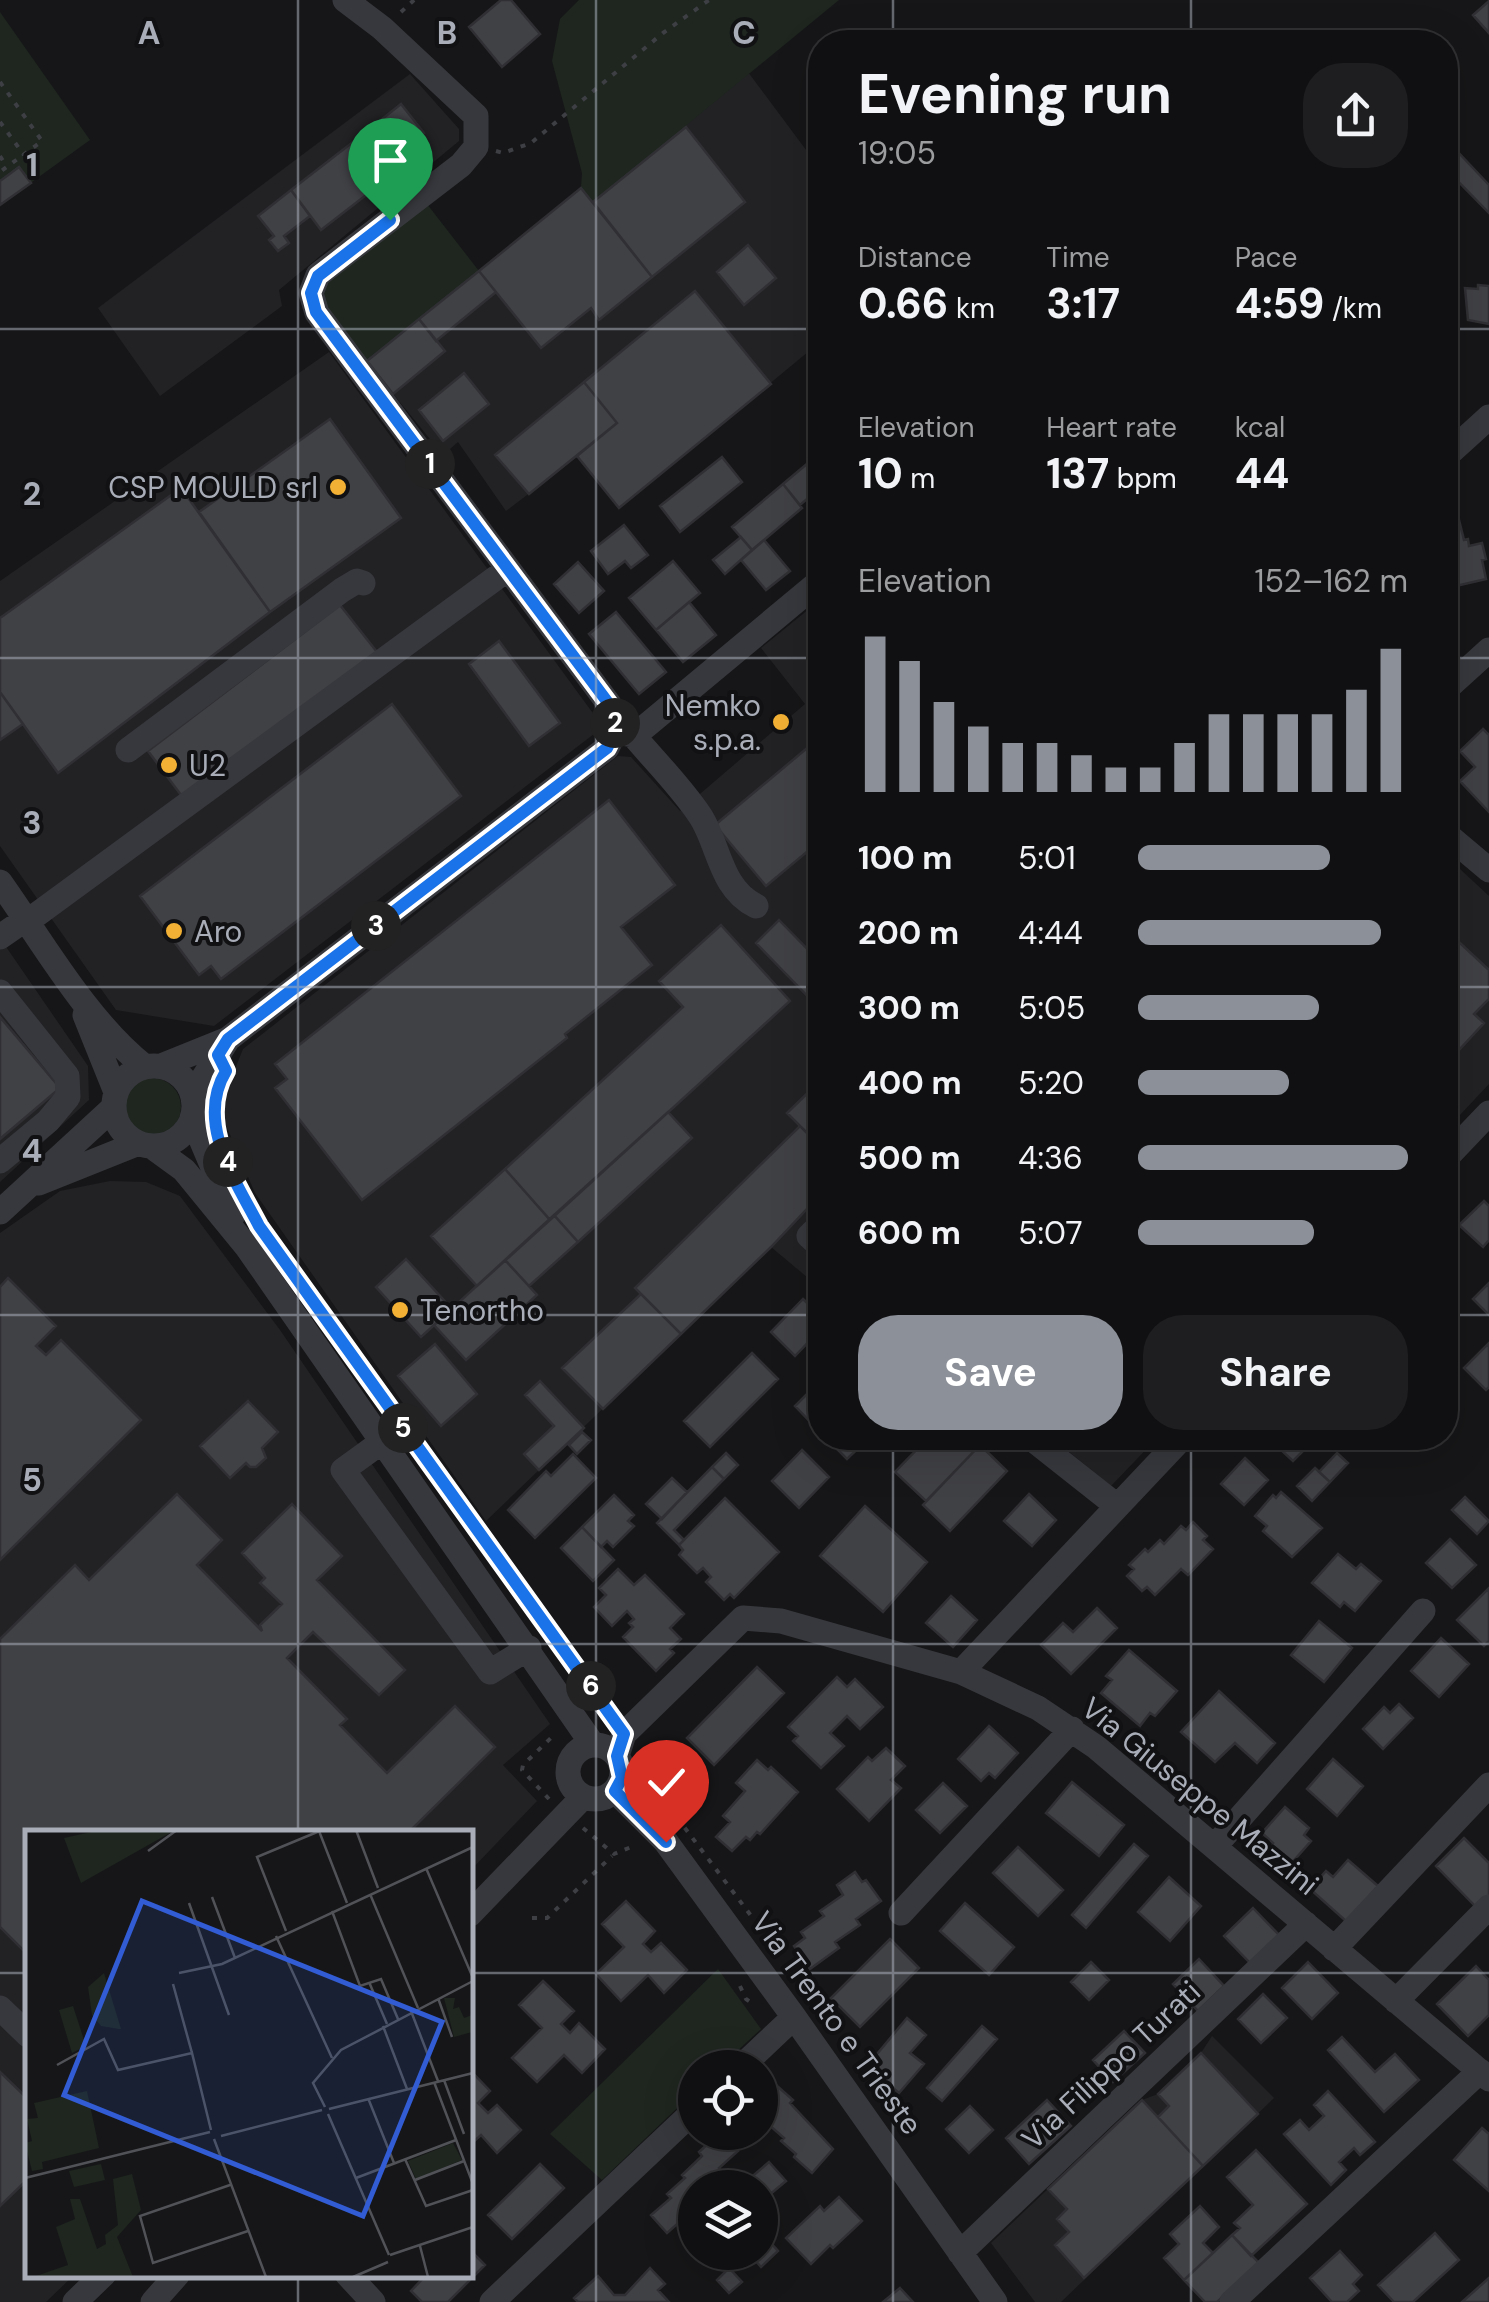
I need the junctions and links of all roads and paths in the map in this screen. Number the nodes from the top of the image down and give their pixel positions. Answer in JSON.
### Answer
{"nodes":[{"id":1,"x":344,"y":0,"type":"edge"},
{"id":2,"x":709,"y":0,"type":"edge"},
{"id":3,"x":0,"y":82,"type":"edge"},
{"id":4,"x":0,"y":122,"type":"edge"},
{"id":5,"x":476,"y":147,"type":"junction"},
{"id":6,"x":24,"y":155,"type":"junction"},
{"id":7,"x":0,"y":156,"type":"edge"},
{"id":8,"x":8,"y":167,"type":"junction"},
{"id":9,"x":0,"y":172,"type":"edge"},
{"id":10,"x":1489,"y":417,"type":"edge"},
{"id":11,"x":1458,"y":445,"type":"edge"},
{"id":12,"x":508,"y":569,"type":"junction"},
{"id":13,"x":363,"y":582,"type":"dead end"},
{"id":14,"x":808,"y":590,"type":"edge"},
{"id":15,"x":1489,"y":650,"type":"edge"},
{"id":16,"x":1458,"y":678,"type":"edge"},
{"id":17,"x":624,"y":734,"type":"junction"},
{"id":18,"x":128,"y":750,"type":"dead end"},
{"id":19,"x":1458,"y":843,"type":"edge"},
{"id":20,"x":1489,"y":870,"type":"edge"},
{"id":21,"x":0,"y":882,"type":"edge"},
{"id":22,"x":756,"y":906,"type":"dead end"},
{"id":23,"x":27,"y":920,"type":"junction"},
{"id":24,"x":0,"y":936,"type":"edge"},
{"id":25,"x":70,"y":983,"type":"junction"},
{"id":26,"x":0,"y":992,"type":"edge"},
{"id":27,"x":228,"y":1039,"type":"junction"},
{"id":28,"x":152,"y":1066,"type":"junction"},
{"id":29,"x":114,"y":1100,"type":"junction"},
{"id":30,"x":193,"y":1111,"type":"junction"},
{"id":31,"x":1489,"y":1113,"type":"edge"},
{"id":32,"x":145,"y":1145,"type":"junction"},
{"id":33,"x":1458,"y":1145,"type":"edge"},
{"id":34,"x":0,"y":1161,"type":"edge"},
{"id":35,"x":30,"y":1187,"type":"junction"},
{"id":36,"x":0,"y":1212,"type":"edge"},
{"id":37,"x":247,"y":1247,"type":"junction"},
{"id":38,"x":386,"y":1403,"type":"dead end"},
{"id":39,"x":382,"y":1441,"type":"junction"},
{"id":40,"x":1047,"y":1450,"type":"edge"},
{"id":41,"x":1171,"y":1450,"type":"edge"},
{"id":42,"x":422,"y":1454,"type":"dead end"},
{"id":43,"x":458,"y":1506,"type":"dead end"},
{"id":44,"x":1117,"y":1506,"type":"junction"},
{"id":45,"x":1423,"y":1611,"type":"dead end"},
{"id":46,"x":529,"y":1648,"type":"junction"},
{"id":47,"x":961,"y":1672,"type":"junction"},
{"id":48,"x":1072,"y":1730,"type":"junction"},
{"id":49,"x":611,"y":1745,"type":"junction"},
{"id":50,"x":1489,"y":1785,"type":"edge"},
{"id":51,"x":615,"y":1791,"type":"junction"},
{"id":52,"x":583,"y":1797,"type":"junction"},
{"id":53,"x":1215,"y":1846,"type":"junction"},
{"id":54,"x":614,"y":1854,"type":"dead end"},
{"id":55,"x":1489,"y":1908,"type":"edge"},
{"id":56,"x":472,"y":1912,"type":"edge"},
{"id":57,"x":900,"y":1913,"type":"dead end"},
{"id":58,"x":532,"y":1918,"type":"dead end"},
{"id":59,"x":1306,"y":1924,"type":"junction"},
{"id":60,"x":764,"y":1933,"type":"dead end"},
{"id":61,"x":1334,"y":1948,"type":"junction"},
{"id":62,"x":1396,"y":2000,"type":"junction"},
{"id":63,"x":0,"y":2008,"type":"edge"},
{"id":64,"x":794,"y":2018,"type":"junction"},
{"id":65,"x":25,"y":2032,"type":"edge"},
{"id":66,"x":759,"y":2050,"type":"edge"},
{"id":67,"x":1485,"y":2075,"type":"edge"},
{"id":68,"x":678,"y":2126,"type":"edge"},
{"id":69,"x":960,"y":2253,"type":"junction"},
{"id":70,"x":101,"y":2277,"type":"edge"},
{"id":71,"x":175,"y":2277,"type":"edge"},
{"id":72,"x":350,"y":2277,"type":"edge"},
{"id":73,"x":75,"y":2302,"type":"edge"},
{"id":74,"x":154,"y":2302,"type":"edge"},
{"id":75,"x":373,"y":2302,"type":"edge"},
{"id":76,"x":492,"y":2302,"type":"edge"},
{"id":77,"x":995,"y":2302,"type":"edge"},
{"id":78,"x":1232,"y":2302,"type":"edge"}],
"edges":[{"from":1,"to":5,"type":"street"},
{"from":2,"to":5,"type":"path"},
{"from":3,"to":6,"type":"path"},
{"from":4,"to":6,"type":"path"},
{"from":5,"to":12,"type":"street"},
{"from":6,"to":8,"type":"path"},
{"from":7,"to":8,"type":"path"},
{"from":8,"to":9,"type":"path"},
{"from":10,"to":11,"type":"street"},
{"from":12,"to":17,"type":"street"},
{"from":12,"to":23,"type":"street"},
{"from":13,"to":18,"type":"street"},
{"from":14,"to":17,"type":"street"},
{"from":15,"to":16,"type":"street"},
{"from":17,"to":22,"type":"street"},
{"from":17,"to":27,"type":"street"},
{"from":19,"to":20,"type":"street"},
{"from":21,"to":23,"type":"street"},
{"from":23,"to":24,"type":"street"},
{"from":23,"to":25,"type":"street"},
{"from":25,"to":28,"type":"street"},
{"from":25,"to":29,"type":"street"},
{"from":26,"to":34,"type":"street"},
{"from":27,"to":28,"type":"street"},
{"from":27,"to":30,"type":"street"},
{"from":28,"to":29,"type":"street"},
{"from":28,"to":30,"type":"street"},
{"from":29,"to":32,"type":"street"},
{"from":29,"to":35,"type":"street"},
{"from":30,"to":32,"type":"street"},
{"from":30,"to":37,"type":"street"},
{"from":31,"to":33,"type":"street"},
{"from":32,"to":35,"type":"street"},
{"from":32,"to":37,"type":"street"},
{"from":35,"to":36,"type":"street"},
{"from":37,"to":39,"type":"street"},
{"from":38,"to":42,"type":"path"},
{"from":39,"to":46,"type":"street"},
{"from":39,"to":46,"type":"street"},
{"from":40,"to":44,"type":"street"},
{"from":41,"to":44,"type":"street"},
{"from":43,"to":49,"type":"path"},
{"from":44,"to":47,"type":"street"},
{"from":45,"to":53,"type":"street"},
{"from":46,"to":49,"type":"street"},
{"from":47,"to":48,"type":"street","name":"Via Giuseppe Mazzini"},
{"from":47,"to":49,"type":"street","name":"Via Giuseppe Mazzini"},
{"from":48,"to":53,"type":"street","name":"Via Giuseppe Mazzini"},
{"from":48,"to":57,"type":"street"},
{"from":49,"to":51,"type":"street"},
{"from":49,"to":52,"type":"street"},
{"from":49,"to":60,"type":"path"},
{"from":50,"to":61,"type":"street"},
{"from":51,"to":52,"type":"street"},
{"from":51,"to":64,"type":"street","name":"Via Trento e Trieste"},
{"from":52,"to":56,"type":"street"},
{"from":53,"to":59,"type":"street","name":"Via Giuseppe Mazzini"},
{"from":54,"to":58,"type":"path"},
{"from":55,"to":62,"type":"street"},
{"from":59,"to":61,"type":"street","name":"Via Giuseppe Mazzini"},
{"from":59,"to":69,"type":"street","name":"Via Filippo Turati"},
{"from":61,"to":62,"type":"street","name":"Via Giuseppe Mazzini"},
{"from":62,"to":67,"type":"street","name":"Via Giuseppe Mazzini"},
{"from":63,"to":65,"type":"street"},
{"from":64,"to":66,"type":"street"},
{"from":64,"to":69,"type":"street","name":"Via Trento e Trieste"},
{"from":67,"to":78,"type":"street"},
{"from":68,"to":76,"type":"street"},
{"from":69,"to":77,"type":"street","name":"Via Trento e Trieste"},
{"from":70,"to":73,"type":"street"},
{"from":71,"to":74,"type":"street"},
{"from":72,"to":75,"type":"street"}]}
